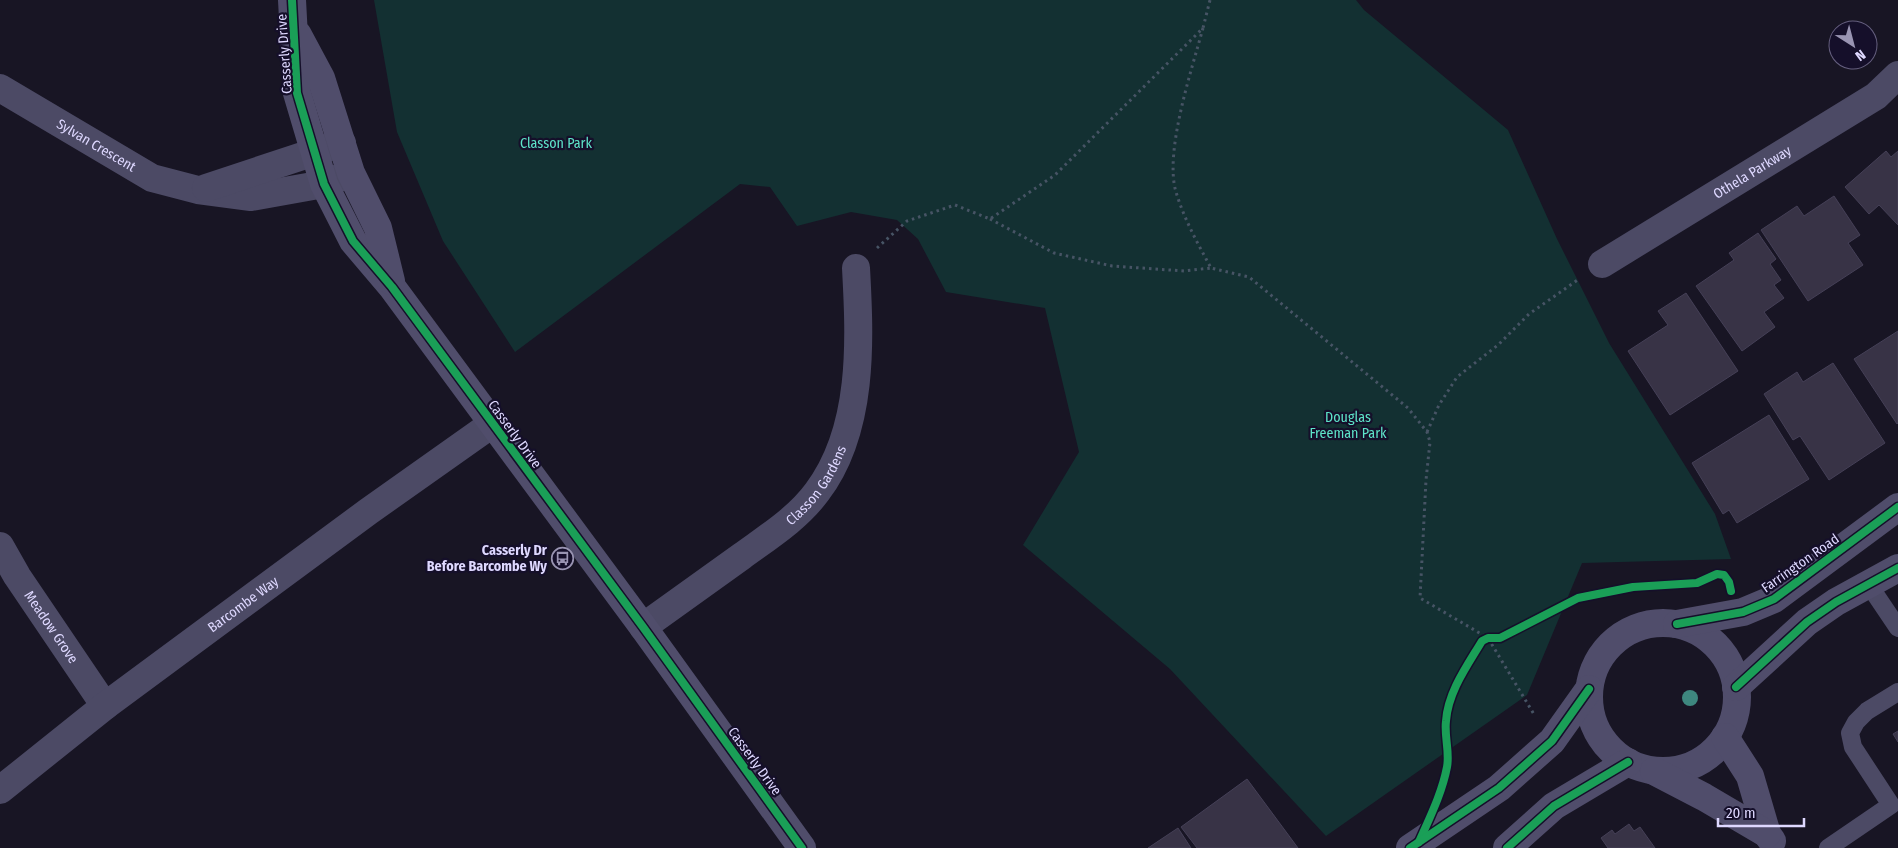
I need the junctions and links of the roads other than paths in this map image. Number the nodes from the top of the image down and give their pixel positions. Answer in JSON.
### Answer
{"nodes":[{"id":1,"x":292,"y":0,"type":"edge"},
{"id":2,"x":293,"y":27,"type":"junction"},
{"id":3,"x":1898,"y":76,"type":"edge"},
{"id":4,"x":0,"y":88,"type":"edge"},
{"id":5,"x":342,"y":143,"type":"junction"},
{"id":6,"x":315,"y":151,"type":"junction"},
{"id":7,"x":351,"y":173,"type":"junction"},
{"id":8,"x":324,"y":184,"type":"junction"},
{"id":9,"x":198,"y":190,"type":"junction"},
{"id":10,"x":1602,"y":264,"type":"road end"},
{"id":11,"x":856,"y":268,"type":"road end"},
{"id":12,"x":392,"y":287,"type":"junction"},
{"id":13,"x":492,"y":424,"type":"junction"},
{"id":14,"x":1898,"y":507,"type":"edge"},
{"id":15,"x":0,"y":546,"type":"edge"},
{"id":16,"x":1898,"y":568,"type":"edge"},
{"id":17,"x":1869,"y":585,"type":"junction"},
{"id":18,"x":1677,"y":624,"type":"junction"},
{"id":19,"x":643,"y":627,"type":"junction"},
{"id":20,"x":1898,"y":628,"type":"edge"},
{"id":21,"x":1736,"y":687,"type":"junction"},
{"id":22,"x":1589,"y":689,"type":"junction"},
{"id":23,"x":1898,"y":692,"type":"edge"},
{"id":24,"x":105,"y":706,"type":"junction"},
{"id":25,"x":1725,"y":737,"type":"junction"},
{"id":26,"x":1628,"y":762,"type":"junction"},
{"id":27,"x":1654,"y":771,"type":"junction"},
{"id":28,"x":0,"y":790,"type":"edge"},
{"id":29,"x":1772,"y":841,"type":"edge"},
{"id":30,"x":793,"y":845,"type":"edge"},
{"id":31,"x":1410,"y":848,"type":"edge"},
{"id":32,"x":1507,"y":848,"type":"edge"},
{"id":33,"x":1828,"y":848,"type":"edge"}],
"edges":[{"from":1,"to":2,"type":"main road","name":"Casserly Drive"},
{"from":2,"to":5,"type":"main road","name":"Casserly Drive"},
{"from":2,"to":6,"type":"main road","name":"Casserly Drive"},
{"from":3,"to":10,"type":"street","name":"Othela Parkway"},
{"from":4,"to":9,"type":"street","name":"Sylvan Crescent"},
{"from":5,"to":6,"type":"street"},
{"from":5,"to":7,"type":"main road","name":"Casserly Drive"},
{"from":6,"to":8,"type":"main road","name":"Casserly Drive"},
{"from":6,"to":9,"type":"street"},
{"from":7,"to":8,"type":"street","name":"Sylvan Crescent"},
{"from":7,"to":12,"type":"main road","name":"Casserly Drive"},
{"from":8,"to":9,"type":"street","name":"Sylvan Crescent"},
{"from":8,"to":12,"type":"main road","name":"Casserly Drive"},
{"from":11,"to":19,"type":"street","name":"Classon Gardens"},
{"from":12,"to":13,"type":"main road","name":"Casserly Drive"},
{"from":13,"to":19,"type":"main road","name":"Casserly Drive"},
{"from":13,"to":24,"type":"street","name":"Barcombe Way"},
{"from":14,"to":18,"type":"main road","name":"Farrington Road"},
{"from":15,"to":24,"type":"street","name":"Meadow Grove"},
{"from":16,"to":17,"type":"main road"},
{"from":17,"to":20,"type":"lane"},
{"from":17,"to":21,"type":"main road"},
{"from":18,"to":21,"type":"main road"},
{"from":18,"to":22,"type":"main road"},
{"from":19,"to":30,"type":"main road","name":"Casserly Drive"},
{"from":21,"to":25,"type":"main road"},
{"from":22,"to":26,"type":"main road"},
{"from":22,"to":31,"type":"main road"},
{"from":23,"to":33,"type":"lane"},
{"from":24,"to":28,"type":"street","name":"Barcombe Way"},
{"from":25,"to":27,"type":"main road"},
{"from":25,"to":29,"type":"main road"},
{"from":26,"to":27,"type":"main road"},
{"from":26,"to":32,"type":"main road"},
{"from":27,"to":29,"type":"main road"}]}
